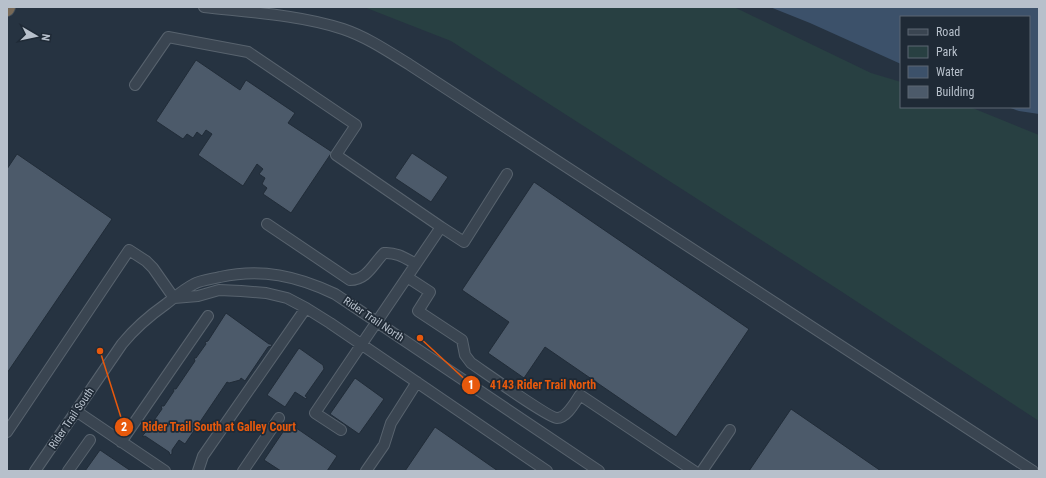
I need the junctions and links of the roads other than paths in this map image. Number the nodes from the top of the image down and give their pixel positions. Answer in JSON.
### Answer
{"nodes":[{"id":1,"x":204,"y":7,"type":"edge"},
{"id":2,"x":135,"y":85,"type":"dead end"},
{"id":3,"x":507,"y":174,"type":"dead end"},
{"id":4,"x":267,"y":224,"type":"dead end"},
{"id":5,"x":440,"y":227,"type":"junction"},
{"id":6,"x":416,"y":264,"type":"junction"},
{"id":7,"x":407,"y":277,"type":"junction"},
{"id":8,"x":190,"y":292,"type":"junction"},
{"id":9,"x":174,"y":298,"type":"junction"},
{"id":10,"x":306,"y":308,"type":"junction"},
{"id":11,"x":208,"y":316,"type":"dead end"},
{"id":12,"x":377,"y":322,"type":"junction"},
{"id":13,"x":361,"y":344,"type":"junction"},
{"id":14,"x":417,"y":382,"type":"junction"},
{"id":15,"x":530,"y":402,"type":"junction"},
{"id":16,"x":538,"y":408,"type":"junction"},
{"id":17,"x":76,"y":411,"type":"junction"},
{"id":18,"x":279,"y":418,"type":"dead end"},
{"id":19,"x":524,"y":420,"type":"junction"},
{"id":20,"x":341,"y":430,"type":"dead end"},
{"id":21,"x":730,"y":430,"type":"dead end"},
{"id":22,"x":7,"y":432,"type":"edge"},
{"id":23,"x":90,"y":440,"type":"dead end"},
{"id":24,"x":121,"y":442,"type":"junction"},
{"id":25,"x":35,"y":471,"type":"edge"},
{"id":26,"x":68,"y":471,"type":"edge"},
{"id":27,"x":165,"y":471,"type":"edge"},
{"id":28,"x":198,"y":471,"type":"edge"},
{"id":29,"x":243,"y":471,"type":"edge"},
{"id":30,"x":366,"y":471,"type":"edge"},
{"id":31,"x":547,"y":471,"type":"edge"},
{"id":32,"x":599,"y":471,"type":"edge"},
{"id":33,"x":694,"y":471,"type":"edge"},
{"id":34,"x":702,"y":471,"type":"edge"},
{"id":35,"x":1033,"y":471,"type":"edge"}],
"edges":[{"from":1,"to":35,"type":"street"},
{"from":2,"to":5,"type":"street"},
{"from":3,"to":5,"type":"street"},
{"from":4,"to":6,"type":"street"},
{"from":5,"to":6,"type":"street"},
{"from":6,"to":7,"type":"street"},
{"from":7,"to":12,"type":"street"},
{"from":7,"to":15,"type":"street"},
{"from":8,"to":9,"type":"street","name":"Rider Trail South"},
{"from":8,"to":10,"type":"street"},
{"from":8,"to":12,"type":"street","name":"Rider Trail North"},
{"from":9,"to":17,"type":"street","name":"Rider Trail South"},
{"from":9,"to":22,"type":"street"},
{"from":10,"to":13,"type":"street"},
{"from":10,"to":28,"type":"street"},
{"from":11,"to":24,"type":"street"},
{"from":12,"to":13,"type":"street"},
{"from":12,"to":19,"type":"street","name":"Rider Trail North"},
{"from":13,"to":14,"type":"street"},
{"from":13,"to":20,"type":"street"},
{"from":14,"to":30,"type":"street"},
{"from":14,"to":31,"type":"street"},
{"from":15,"to":16,"type":"street"},
{"from":15,"to":19,"type":"street"},
{"from":16,"to":19,"type":"street"},
{"from":16,"to":33,"type":"street"},
{"from":17,"to":24,"type":"street"},
{"from":17,"to":25,"type":"street","name":"Rider Trail South"},
{"from":18,"to":29,"type":"street"},
{"from":19,"to":32,"type":"street","name":"Rider Trail North"},
{"from":21,"to":34,"type":"street"},
{"from":23,"to":26,"type":"street"},
{"from":24,"to":27,"type":"street"}]}
